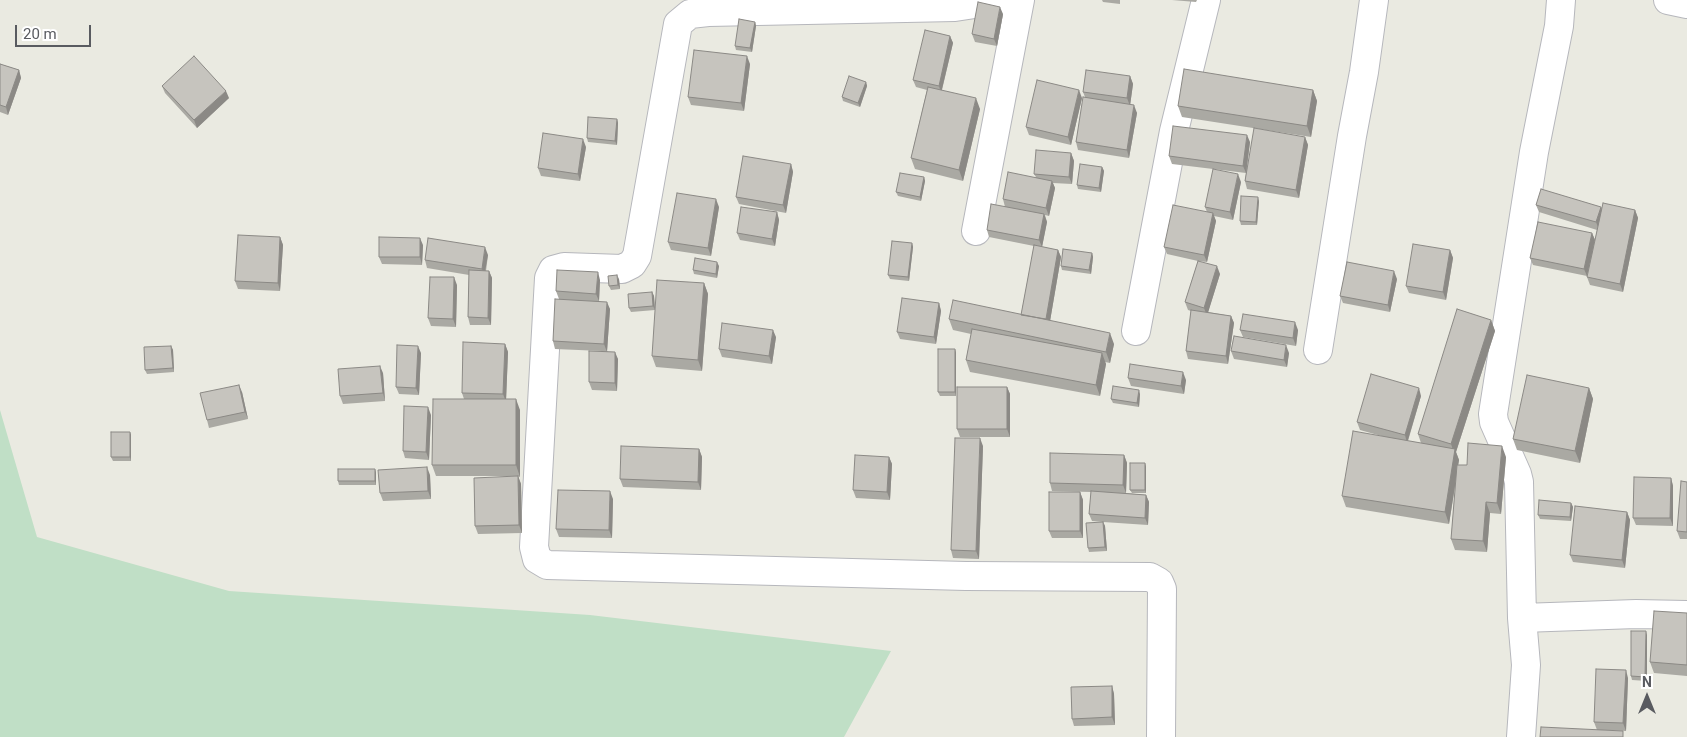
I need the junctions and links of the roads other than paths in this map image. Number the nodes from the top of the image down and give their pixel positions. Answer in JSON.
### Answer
{"nodes":[{"id":1,"x":1001,"y":0,"type":"edge"},
{"id":2,"x":1020,"y":0,"type":"edge"},
{"id":3,"x":1206,"y":0,"type":"edge"},
{"id":4,"x":1374,"y":0,"type":"edge"},
{"id":5,"x":1562,"y":0,"type":"edge"},
{"id":6,"x":1668,"y":0,"type":"edge"},
{"id":7,"x":1687,"y":4,"type":"edge"},
{"id":8,"x":976,"y":231,"type":"dead end"},
{"id":9,"x":1136,"y":331,"type":"dead end"},
{"id":10,"x":1318,"y":350,"type":"dead end"},
{"id":11,"x":1687,"y":615,"type":"edge"},
{"id":12,"x":1522,"y":618,"type":"junction"},
{"id":13,"x":1161,"y":737,"type":"edge"},
{"id":14,"x":1521,"y":737,"type":"edge"}],
"edges":[{"from":1,"to":13,"type":"street"},
{"from":2,"to":8,"type":"street"},
{"from":3,"to":9,"type":"street"},
{"from":4,"to":10,"type":"street"},
{"from":5,"to":12,"type":"street"},
{"from":6,"to":7,"type":"street"},
{"from":11,"to":12,"type":"street"},
{"from":12,"to":14,"type":"street"}]}
